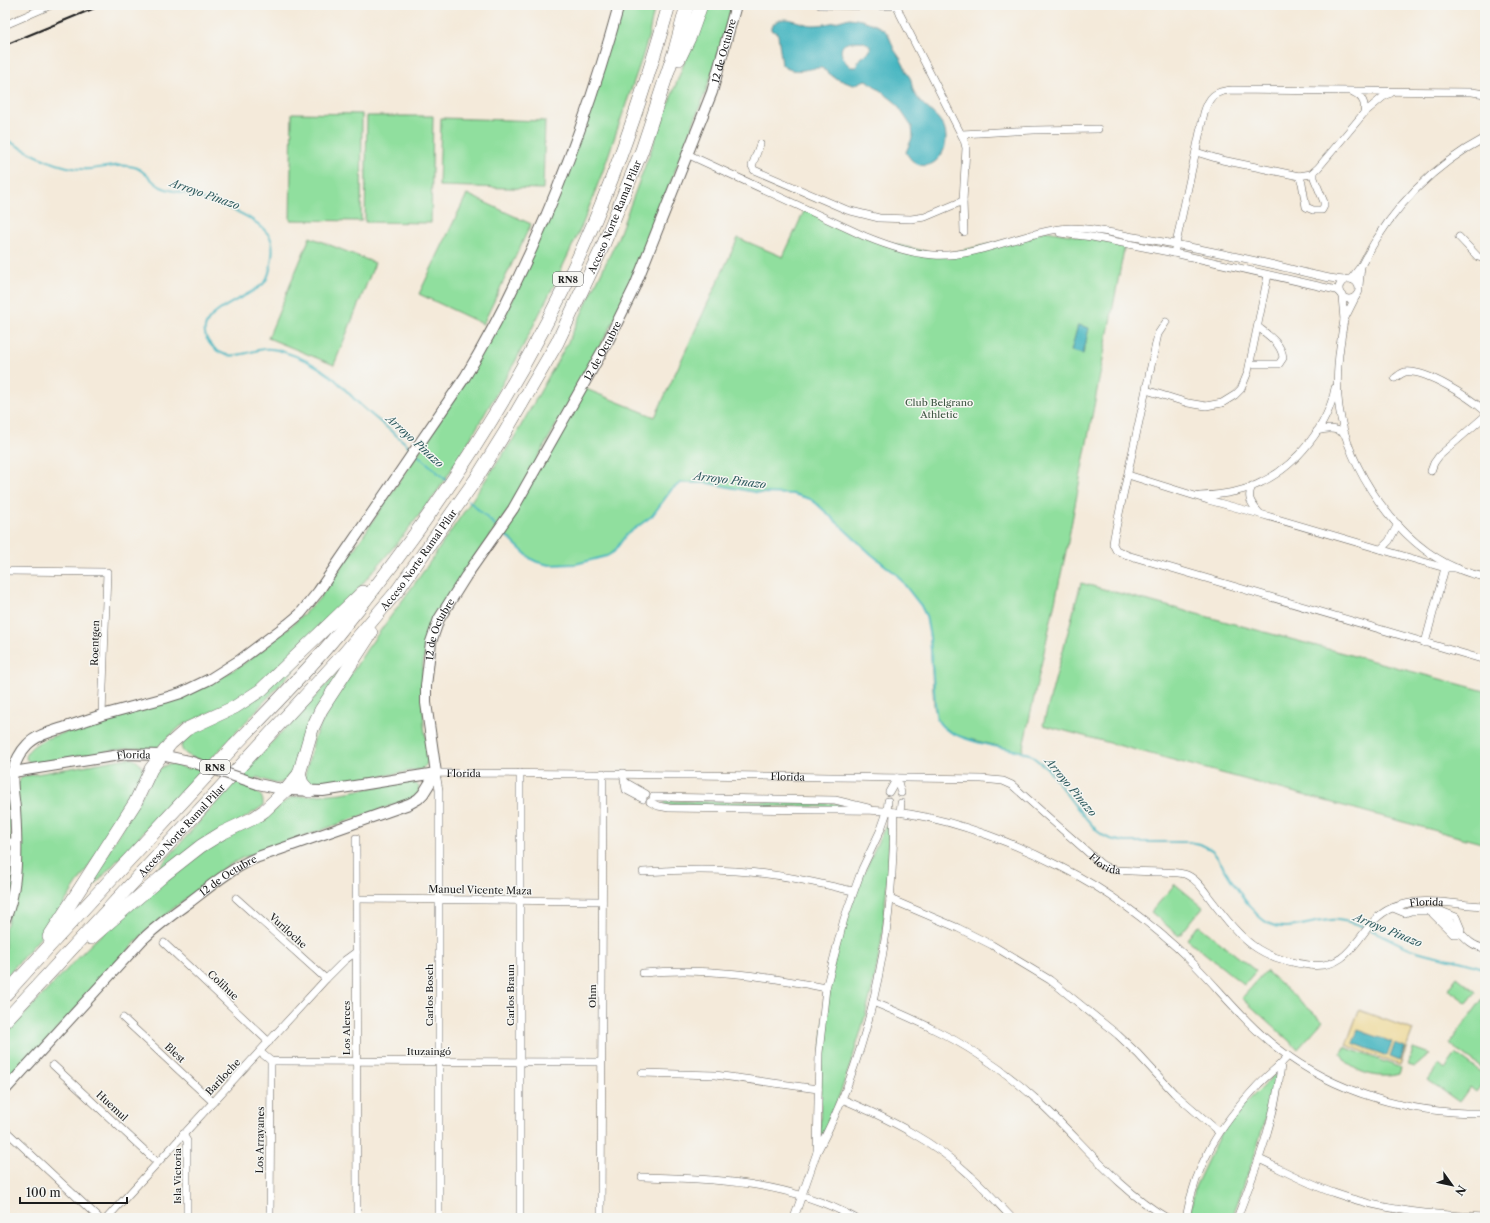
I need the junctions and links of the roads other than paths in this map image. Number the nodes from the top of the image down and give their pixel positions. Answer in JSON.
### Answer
{"nodes":[{"id":1,"x":51,"y":5,"type":"edge"},
{"id":2,"x":619,"y":5,"type":"edge"},
{"id":3,"x":660,"y":5,"type":"edge"},
{"id":4,"x":669,"y":5,"type":"edge"},
{"id":5,"x":687,"y":5,"type":"edge"},
{"id":6,"x":701,"y":5,"type":"edge"},
{"id":7,"x":736,"y":5,"type":"edge"},
{"id":8,"x":820,"y":5,"type":"edge"},
{"id":9,"x":897,"y":6,"type":"edge"},
{"id":10,"x":5,"y":25,"type":"edge"},
{"id":11,"x":648,"y":78,"type":"junction"},
{"id":12,"x":1351,"y":91,"type":"junction"},
{"id":13,"x":1393,"y":92,"type":"junction"},
{"id":14,"x":1485,"y":94,"type":"edge"},
{"id":15,"x":659,"y":100,"type":"junction"},
{"id":16,"x":1364,"y":113,"type":"junction"},
{"id":17,"x":1098,"y":129,"type":"dead end"},
{"id":18,"x":962,"y":134,"type":"junction"},
{"id":19,"x":1485,"y":138,"type":"edge"},
{"id":20,"x":760,"y":144,"type":"dead end"},
{"id":21,"x":1196,"y":152,"type":"junction"},
{"id":22,"x":687,"y":154,"type":"junction"},
{"id":23,"x":1314,"y":172,"type":"junction"},
{"id":24,"x":1299,"y":176,"type":"junction"},
{"id":25,"x":963,"y":201,"type":"junction"},
{"id":26,"x":1046,"y":231,"type":"junction"},
{"id":27,"x":964,"y":232,"type":"dead end"},
{"id":28,"x":1459,"y":237,"type":"dead end"},
{"id":29,"x":1176,"y":244,"type":"junction"},
{"id":30,"x":1174,"y":253,"type":"junction"},
{"id":31,"x":1485,"y":259,"type":"edge"},
{"id":32,"x":1361,"y":266,"type":"junction"},
{"id":33,"x":1268,"y":276,"type":"junction"},
{"id":34,"x":1348,"y":279,"type":"junction"},
{"id":35,"x":1359,"y":286,"type":"junction"},
{"id":36,"x":1341,"y":294,"type":"junction"},
{"id":37,"x":1356,"y":296,"type":"junction"},
{"id":38,"x":1344,"y":320,"type":"junction"},
{"id":39,"x":1166,"y":322,"type":"dead end"},
{"id":40,"x":1258,"y":327,"type":"junction"},
{"id":41,"x":1250,"y":364,"type":"junction"},
{"id":42,"x":1337,"y":376,"type":"junction"},
{"id":43,"x":1395,"y":378,"type":"dead end"},
{"id":44,"x":1146,"y":390,"type":"junction"},
{"id":45,"x":1485,"y":411,"type":"edge"},
{"id":46,"x":1485,"y":416,"type":"edge"},
{"id":47,"x":1317,"y":431,"type":"junction"},
{"id":48,"x":1345,"y":435,"type":"junction"},
{"id":49,"x":1431,"y":471,"type":"dead end"},
{"id":50,"x":1128,"y":475,"type":"junction"},
{"id":51,"x":1252,"y":486,"type":"junction"},
{"id":52,"x":1196,"y":496,"type":"junction"},
{"id":53,"x":1260,"y":514,"type":"junction"},
{"id":54,"x":1398,"y":524,"type":"junction"},
{"id":55,"x":1381,"y":549,"type":"junction"},
{"id":56,"x":396,"y":560,"type":"junction"},
{"id":57,"x":1445,"y":565,"type":"junction"},
{"id":58,"x":5,"y":571,"type":"edge"},
{"id":59,"x":1485,"y":578,"type":"edge"},
{"id":60,"x":397,"y":591,"type":"junction"},
{"id":61,"x":1425,"y":643,"type":"junction"},
{"id":62,"x":1485,"y":660,"type":"edge"},
{"id":63,"x":102,"y":715,"type":"junction"},
{"id":64,"x":161,"y":755,"type":"junction"},
{"id":65,"x":9,"y":772,"type":"edge"},
{"id":66,"x":436,"y":773,"type":"junction"},
{"id":67,"x":520,"y":773,"type":"junction"},
{"id":68,"x":603,"y":773,"type":"junction"},
{"id":69,"x":623,"y":773,"type":"junction"},
{"id":70,"x":299,"y":774,"type":"junction"},
{"id":71,"x":897,"y":778,"type":"junction"},
{"id":72,"x":286,"y":790,"type":"junction"},
{"id":73,"x":309,"y":791,"type":"junction"},
{"id":74,"x":889,"y":792,"type":"dead end"},
{"id":75,"x":901,"y":793,"type":"dead end"},
{"id":76,"x":648,"y":798,"type":"junction"},
{"id":77,"x":663,"y":798,"type":"junction"},
{"id":78,"x":888,"y":801,"type":"dead end"},
{"id":79,"x":901,"y":803,"type":"dead end"},
{"id":80,"x":663,"y":807,"type":"junction"},
{"id":81,"x":891,"y":812,"type":"junction"},
{"id":82,"x":356,"y":838,"type":"dead end"},
{"id":83,"x":5,"y":842,"type":"edge"},
{"id":84,"x":16,"y":842,"type":"junction"},
{"id":85,"x":643,"y":872,"type":"dead end"},
{"id":86,"x":853,"y":891,"type":"junction"},
{"id":87,"x":236,"y":898,"type":"dead end"},
{"id":88,"x":357,"y":899,"type":"junction"},
{"id":89,"x":890,"y":899,"type":"junction"},
{"id":90,"x":439,"y":900,"type":"junction"},
{"id":91,"x":520,"y":901,"type":"junction"},
{"id":92,"x":602,"y":901,"type":"junction"},
{"id":93,"x":1485,"y":906,"type":"edge"},
{"id":94,"x":1393,"y":908,"type":"junction"},
{"id":95,"x":5,"y":919,"type":"edge"},
{"id":96,"x":164,"y":944,"type":"dead end"},
{"id":97,"x":1485,"y":948,"type":"edge"},
{"id":98,"x":356,"y":952,"type":"junction"},
{"id":99,"x":29,"y":969,"type":"junction"},
{"id":100,"x":643,"y":973,"type":"dead end"},
{"id":101,"x":326,"y":979,"type":"junction"},
{"id":102,"x":43,"y":980,"type":"junction"},
{"id":103,"x":826,"y":988,"type":"junction"},
{"id":104,"x":5,"y":996,"type":"edge"},
{"id":105,"x":873,"y":1002,"type":"junction"},
{"id":106,"x":123,"y":1018,"type":"dead end"},
{"id":107,"x":5,"y":1021,"type":"edge"},
{"id":108,"x":269,"y":1042,"type":"junction"},
{"id":109,"x":260,"y":1052,"type":"junction"},
{"id":110,"x":1288,"y":1056,"type":"junction"},
{"id":111,"x":271,"y":1061,"type":"junction"},
{"id":112,"x":356,"y":1061,"type":"junction"},
{"id":113,"x":439,"y":1061,"type":"junction"},
{"id":114,"x":520,"y":1062,"type":"junction"},
{"id":115,"x":601,"y":1062,"type":"junction"},
{"id":116,"x":53,"y":1065,"type":"dead end"},
{"id":117,"x":1281,"y":1065,"type":"junction"},
{"id":118,"x":642,"y":1074,"type":"dead end"},
{"id":119,"x":818,"y":1089,"type":"junction"},
{"id":120,"x":5,"y":1090,"type":"edge"},
{"id":121,"x":842,"y":1099,"type":"junction"},
{"id":122,"x":213,"y":1102,"type":"junction"},
{"id":123,"x":1485,"y":1113,"type":"edge"},
{"id":124,"x":5,"y":1130,"type":"edge"},
{"id":125,"x":1219,"y":1132,"type":"junction"},
{"id":126,"x":183,"y":1134,"type":"junction"},
{"id":127,"x":817,"y":1152,"type":"junction"},
{"id":128,"x":1259,"y":1159,"type":"junction"},
{"id":129,"x":157,"y":1162,"type":"junction"},
{"id":130,"x":642,"y":1177,"type":"dead end"},
{"id":131,"x":802,"y":1194,"type":"junction"},
{"id":132,"x":1485,"y":1217,"type":"edge"},
{"id":133,"x":99,"y":1218,"type":"edge"},
{"id":134,"x":107,"y":1218,"type":"edge"},
{"id":135,"x":187,"y":1218,"type":"edge"},
{"id":136,"x":270,"y":1218,"type":"edge"},
{"id":137,"x":357,"y":1218,"type":"edge"},
{"id":138,"x":439,"y":1218,"type":"edge"},
{"id":139,"x":520,"y":1218,"type":"edge"},
{"id":140,"x":601,"y":1218,"type":"edge"},
{"id":141,"x":794,"y":1218,"type":"edge"},
{"id":142,"x":855,"y":1218,"type":"edge"},
{"id":143,"x":1012,"y":1218,"type":"edge"},
{"id":144,"x":1167,"y":1218,"type":"edge"},
{"id":145,"x":1186,"y":1218,"type":"edge"},
{"id":146,"x":1236,"y":1218,"type":"edge"}],
"edges":[{"from":1,"to":10,"type":"street"},
{"from":2,"to":63,"type":"street"},
{"from":3,"to":11,"type":"highway"},
{"from":4,"to":11,"type":"highway","name":"Acceso Norte Ramal Pilar","number":"RN8"},
{"from":5,"to":15,"type":"highway","name":"Acceso Norte Ramal Pilar","number":"RN8"},
{"from":6,"to":15,"type":"highway"},
{"from":7,"to":22,"type":"street","name":"12 de Octubre"},
{"from":8,"to":9,"type":"street"},
{"from":9,"to":18,"type":"street"},
{"from":11,"to":56,"type":"highway","name":"Acceso Norte Ramal Pilar","number":"RN8"},
{"from":12,"to":13,"type":"street"},
{"from":12,"to":16,"type":"street"},
{"from":12,"to":21,"type":"street"},
{"from":13,"to":14,"type":"street"},
{"from":13,"to":16,"type":"street"},
{"from":15,"to":60,"type":"highway","name":"Acceso Norte Ramal Pilar","number":"RN8"},
{"from":16,"to":23,"type":"street"},
{"from":17,"to":18,"type":"street"},
{"from":18,"to":25,"type":"street"},
{"from":19,"to":32,"type":"street"},
{"from":20,"to":25,"type":"street"},
{"from":21,"to":24,"type":"street"},
{"from":21,"to":29,"type":"street"},
{"from":22,"to":26,"type":"street"},
{"from":22,"to":66,"type":"street","name":"12 de Octubre"},
{"from":23,"to":24,"type":"street"},
{"from":23,"to":24,"type":"street"},
{"from":25,"to":27,"type":"street"},
{"from":26,"to":29,"type":"street"},
{"from":26,"to":30,"type":"street"},
{"from":28,"to":31,"type":"street"},
{"from":29,"to":30,"type":"street"},
{"from":29,"to":34,"type":"street"},
{"from":30,"to":33,"type":"street"},
{"from":32,"to":34,"type":"street"},
{"from":32,"to":35,"type":"street"},
{"from":33,"to":36,"type":"street"},
{"from":33,"to":40,"type":"street"},
{"from":34,"to":35,"type":"street"},
{"from":34,"to":36,"type":"street"},
{"from":35,"to":37,"type":"street"},
{"from":36,"to":37,"type":"street"},
{"from":36,"to":38,"type":"street"},
{"from":37,"to":38,"type":"street"},
{"from":38,"to":42,"type":"street"},
{"from":39,"to":44,"type":"street"},
{"from":40,"to":41,"type":"street"},
{"from":40,"to":41,"type":"street"},
{"from":41,"to":44,"type":"street"},
{"from":42,"to":47,"type":"street"},
{"from":42,"to":48,"type":"street"},
{"from":43,"to":45,"type":"street"},
{"from":44,"to":50,"type":"street"},
{"from":46,"to":49,"type":"street"},
{"from":47,"to":48,"type":"street"},
{"from":47,"to":51,"type":"street"},
{"from":48,"to":54,"type":"street"},
{"from":50,"to":52,"type":"street"},
{"from":50,"to":61,"type":"street"},
{"from":51,"to":52,"type":"street"},
{"from":51,"to":53,"type":"street"},
{"from":52,"to":53,"type":"street"},
{"from":53,"to":55,"type":"street"},
{"from":54,"to":55,"type":"street"},
{"from":54,"to":57,"type":"street"},
{"from":55,"to":57,"type":"street"},
{"from":56,"to":64,"type":"highway"},
{"from":56,"to":99,"type":"highway","name":"Acceso Norte Ramal Pilar","number":"RN8"},
{"from":57,"to":59,"type":"street"},
{"from":57,"to":61,"type":"street"},
{"from":58,"to":63,"type":"street","name":"Roentgen"},
{"from":60,"to":70,"type":"highway"},
{"from":60,"to":102,"type":"highway","name":"Acceso Norte Ramal Pilar","number":"RN8"},
{"from":61,"to":62,"type":"street"},
{"from":63,"to":65,"type":"street"},
{"from":64,"to":65,"type":"street","name":"Florida"},
{"from":64,"to":72,"type":"street","name":"Florida","bridge":true},
{"from":64,"to":99,"type":"highway"},
{"from":65,"to":84,"type":"street"},
{"from":66,"to":67,"type":"street","name":"Florida"},
{"from":66,"to":73,"type":"street","name":"Florida"},
{"from":66,"to":90,"type":"street","name":"Carlos Bosch"},
{"from":66,"to":120,"type":"street","name":"12 de Octubre"},
{"from":67,"to":68,"type":"street","name":"Florida"},
{"from":67,"to":91,"type":"street","name":"Carlos Braun"},
{"from":68,"to":69,"type":"street","name":"Florida"},
{"from":68,"to":92,"type":"street","name":"Ohm"},
{"from":69,"to":71,"type":"street","name":"Florida"},
{"from":69,"to":76,"type":"street"},
{"from":70,"to":72,"type":"highway"},
{"from":70,"to":73,"type":"highway"},
{"from":71,"to":74,"type":"street"},
{"from":71,"to":75,"type":"street"},
{"from":71,"to":94,"type":"street","name":"Florida"},
{"from":72,"to":73,"type":"street","name":"Florida"},
{"from":72,"to":102,"type":"highway"},
{"from":76,"to":77,"type":"street"},
{"from":76,"to":80,"type":"street"},
{"from":77,"to":80,"type":"street"},
{"from":77,"to":81,"type":"street"},
{"from":78,"to":81,"type":"street"},
{"from":79,"to":81,"type":"street"},
{"from":80,"to":81,"type":"street"},
{"from":81,"to":86,"type":"street"},
{"from":81,"to":89,"type":"street"},
{"from":81,"to":110,"type":"street"},
{"from":82,"to":88,"type":"street","name":"Los Alerces"},
{"from":83,"to":84,"type":"street"},
{"from":84,"to":95,"type":"street"},
{"from":85,"to":86,"type":"street"},
{"from":86,"to":103,"type":"street"},
{"from":87,"to":101,"type":"street","name":"Vuriloche"},
{"from":88,"to":90,"type":"street","name":"Manuel Vicente Maza"},
{"from":88,"to":98,"type":"street","name":"Los Alerces"},
{"from":89,"to":105,"type":"street"},
{"from":89,"to":125,"type":"street"},
{"from":90,"to":91,"type":"street","name":"Manuel Vicente Maza"},
{"from":90,"to":113,"type":"street","name":"Carlos Bosch"},
{"from":91,"to":92,"type":"street","name":"Manuel Vicente Maza"},
{"from":91,"to":114,"type":"street","name":"Carlos Braun"},
{"from":92,"to":115,"type":"street","name":"Ohm"},
{"from":93,"to":94,"type":"street","name":"Florida"},
{"from":94,"to":97,"type":"street"},
{"from":96,"to":108,"type":"street","name":"Colihue"},
{"from":98,"to":101,"type":"street","name":"Bariloche"},
{"from":98,"to":112,"type":"street","name":"Los Alerces"},
{"from":99,"to":104,"type":"highway","name":"Acceso Norte Ramal Pilar","number":"RN8"},
{"from":100,"to":103,"type":"street"},
{"from":101,"to":108,"type":"street","name":"Bariloche"},
{"from":102,"to":107,"type":"highway","name":"Acceso Norte Ramal Pilar","number":"RN8"},
{"from":103,"to":119,"type":"street"},
{"from":105,"to":121,"type":"street"},
{"from":105,"to":144,"type":"street"},
{"from":106,"to":122,"type":"street","name":"Blest"},
{"from":108,"to":109,"type":"street","name":"Bariloche"},
{"from":109,"to":111,"type":"street"},
{"from":109,"to":122,"type":"street","name":"Bariloche"},
{"from":110,"to":117,"type":"street"},
{"from":110,"to":123,"type":"street"},
{"from":111,"to":112,"type":"street","name":"Ituzaingó"},
{"from":111,"to":136,"type":"street","name":"Los Arrayanes"},
{"from":112,"to":113,"type":"street","name":"Ituzaingó"},
{"from":112,"to":137,"type":"street","name":"Los Alerces"},
{"from":113,"to":114,"type":"street","name":"Ituzaingó"},
{"from":113,"to":138,"type":"street","name":"Carlos Bosch"},
{"from":114,"to":115,"type":"street","name":"Ituzaingó"},
{"from":114,"to":139,"type":"street","name":"Carlos Braun"},
{"from":115,"to":140,"type":"street","name":"Ohm"},
{"from":116,"to":129,"type":"street","name":"Huemul"},
{"from":117,"to":125,"type":"street"},
{"from":117,"to":128,"type":"street"},
{"from":118,"to":119,"type":"street"},
{"from":119,"to":127,"type":"street"},
{"from":121,"to":127,"type":"street"},
{"from":121,"to":143,"type":"street"},
{"from":122,"to":126,"type":"street","name":"Bariloche"},
{"from":124,"to":133,"type":"street"},
{"from":125,"to":145,"type":"street"},
{"from":126,"to":129,"type":"street","name":"Bariloche"},
{"from":126,"to":135,"type":"street","name":"Isla Victoria"},
{"from":127,"to":131,"type":"street"},
{"from":128,"to":132,"type":"street"},
{"from":128,"to":146,"type":"street"},
{"from":129,"to":134,"type":"street","name":"Bariloche"},
{"from":130,"to":131,"type":"street"},
{"from":131,"to":141,"type":"street"},
{"from":131,"to":142,"type":"street"}]}
